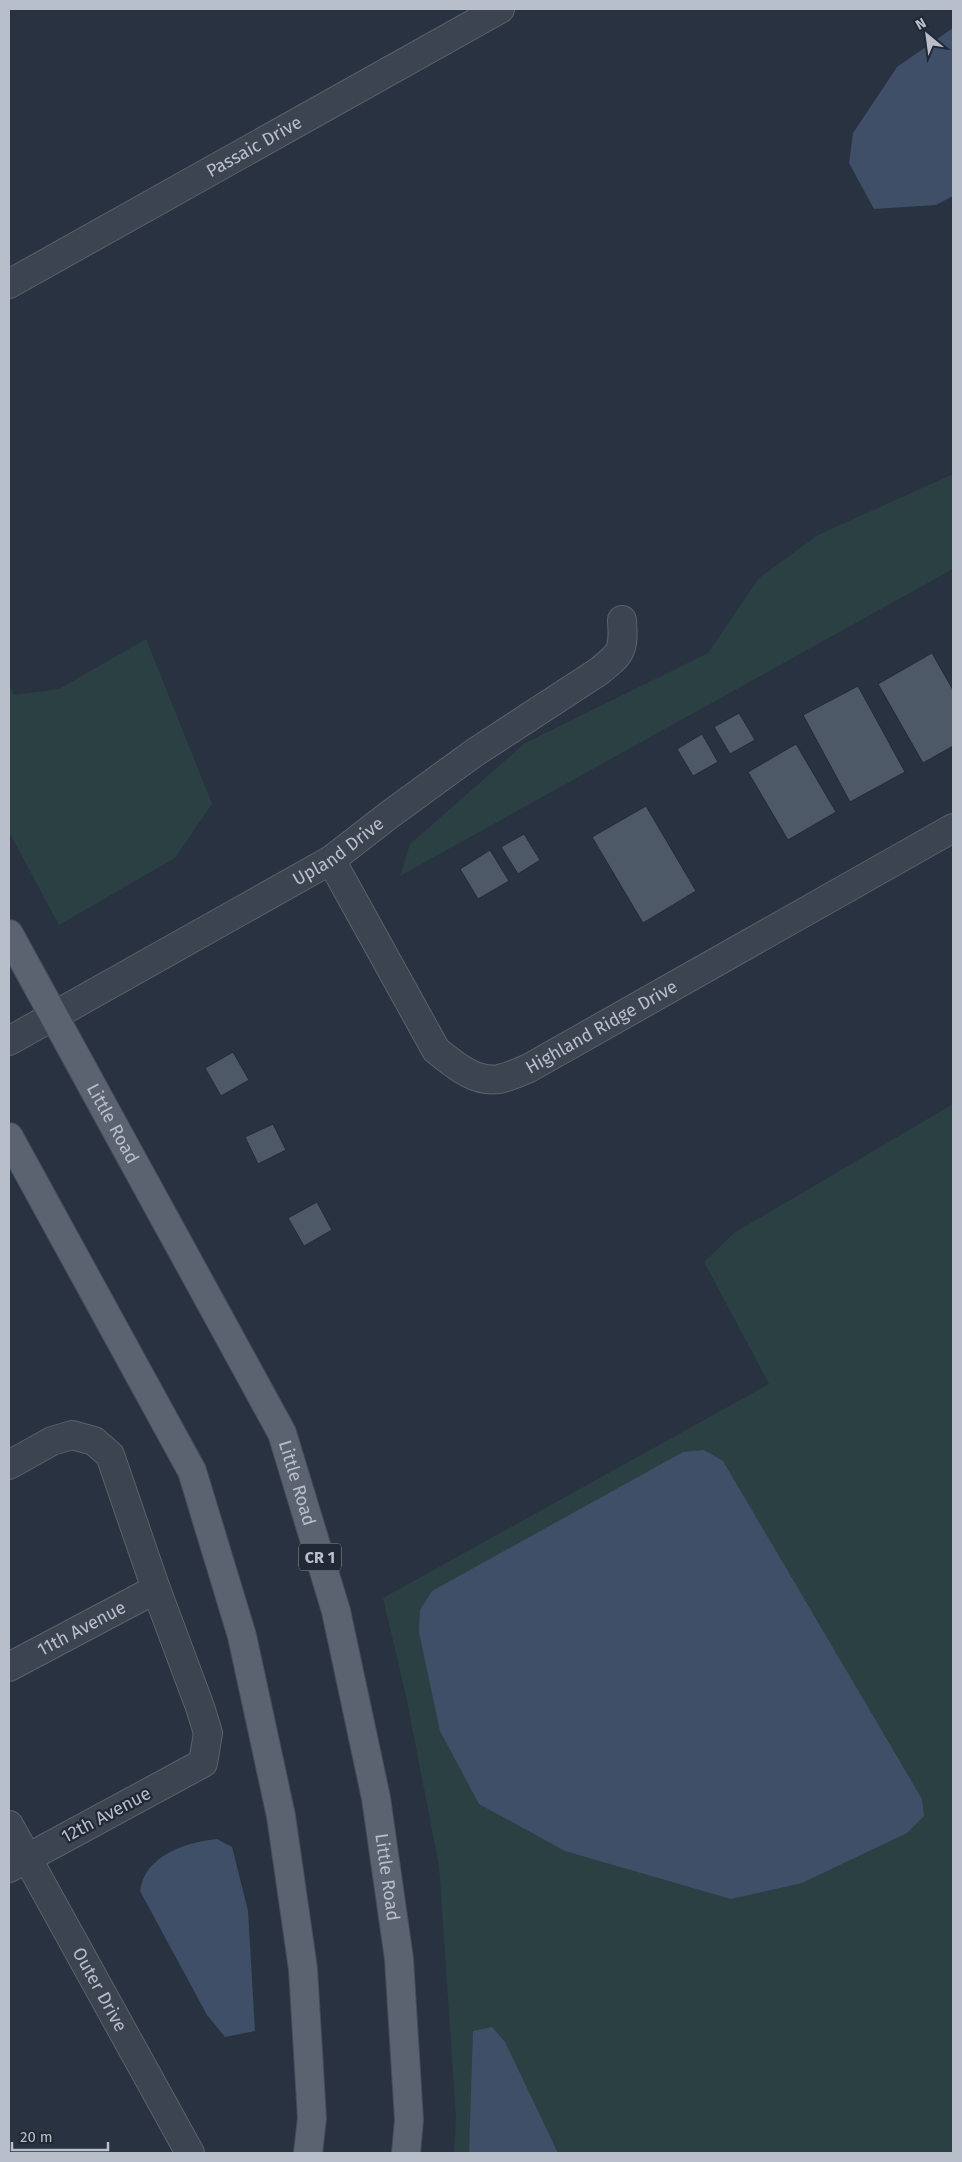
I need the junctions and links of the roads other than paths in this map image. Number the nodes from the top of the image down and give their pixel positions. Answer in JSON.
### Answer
{"nodes":[{"id":1,"x":500,"y":9,"type":"edge"},
{"id":2,"x":9,"y":284,"type":"edge"},
{"id":3,"x":622,"y":620,"type":"dead end"},
{"id":4,"x":953,"y":828,"type":"edge"},
{"id":5,"x":331,"y":860,"type":"junction"},
{"id":6,"x":9,"y":934,"type":"edge"},
{"id":7,"x":54,"y":1016,"type":"junction"},
{"id":8,"x":9,"y":1041,"type":"edge"},
{"id":9,"x":9,"y":1137,"type":"edge"},
{"id":10,"x":9,"y":1466,"type":"edge"},
{"id":11,"x":156,"y":1588,"type":"junction"},
{"id":12,"x":9,"y":1667,"type":"edge"},
{"id":13,"x":9,"y":1825,"type":"edge"},
{"id":14,"x":18,"y":1863,"type":"edge"},
{"id":15,"x":190,"y":2153,"type":"edge"},
{"id":16,"x":308,"y":2153,"type":"edge"},
{"id":17,"x":406,"y":2153,"type":"edge"}],
"edges":[{"from":1,"to":2,"type":"street","name":"Passaic Drive"},
{"from":3,"to":5,"type":"street","name":"Upland Drive"},
{"from":4,"to":5,"type":"street","name":"Highland Ridge Drive"},
{"from":5,"to":7,"type":"street","name":"Upland Drive"},
{"from":6,"to":7,"type":"main road","name":"Little Road","number":"CR 1"},
{"from":7,"to":8,"type":"street","name":"Upland Drive"},
{"from":7,"to":17,"type":"main road","name":"Little Road","number":"CR 1"},
{"from":9,"to":16,"type":"main road"},
{"from":10,"to":11,"type":"street"},
{"from":11,"to":12,"type":"street","name":"11th Avenue"},
{"from":11,"to":14,"type":"street","name":"12th Avenue"},
{"from":13,"to":14,"type":"street","name":"Outer Drive"},
{"from":14,"to":15,"type":"street","name":"Outer Drive"}]}
